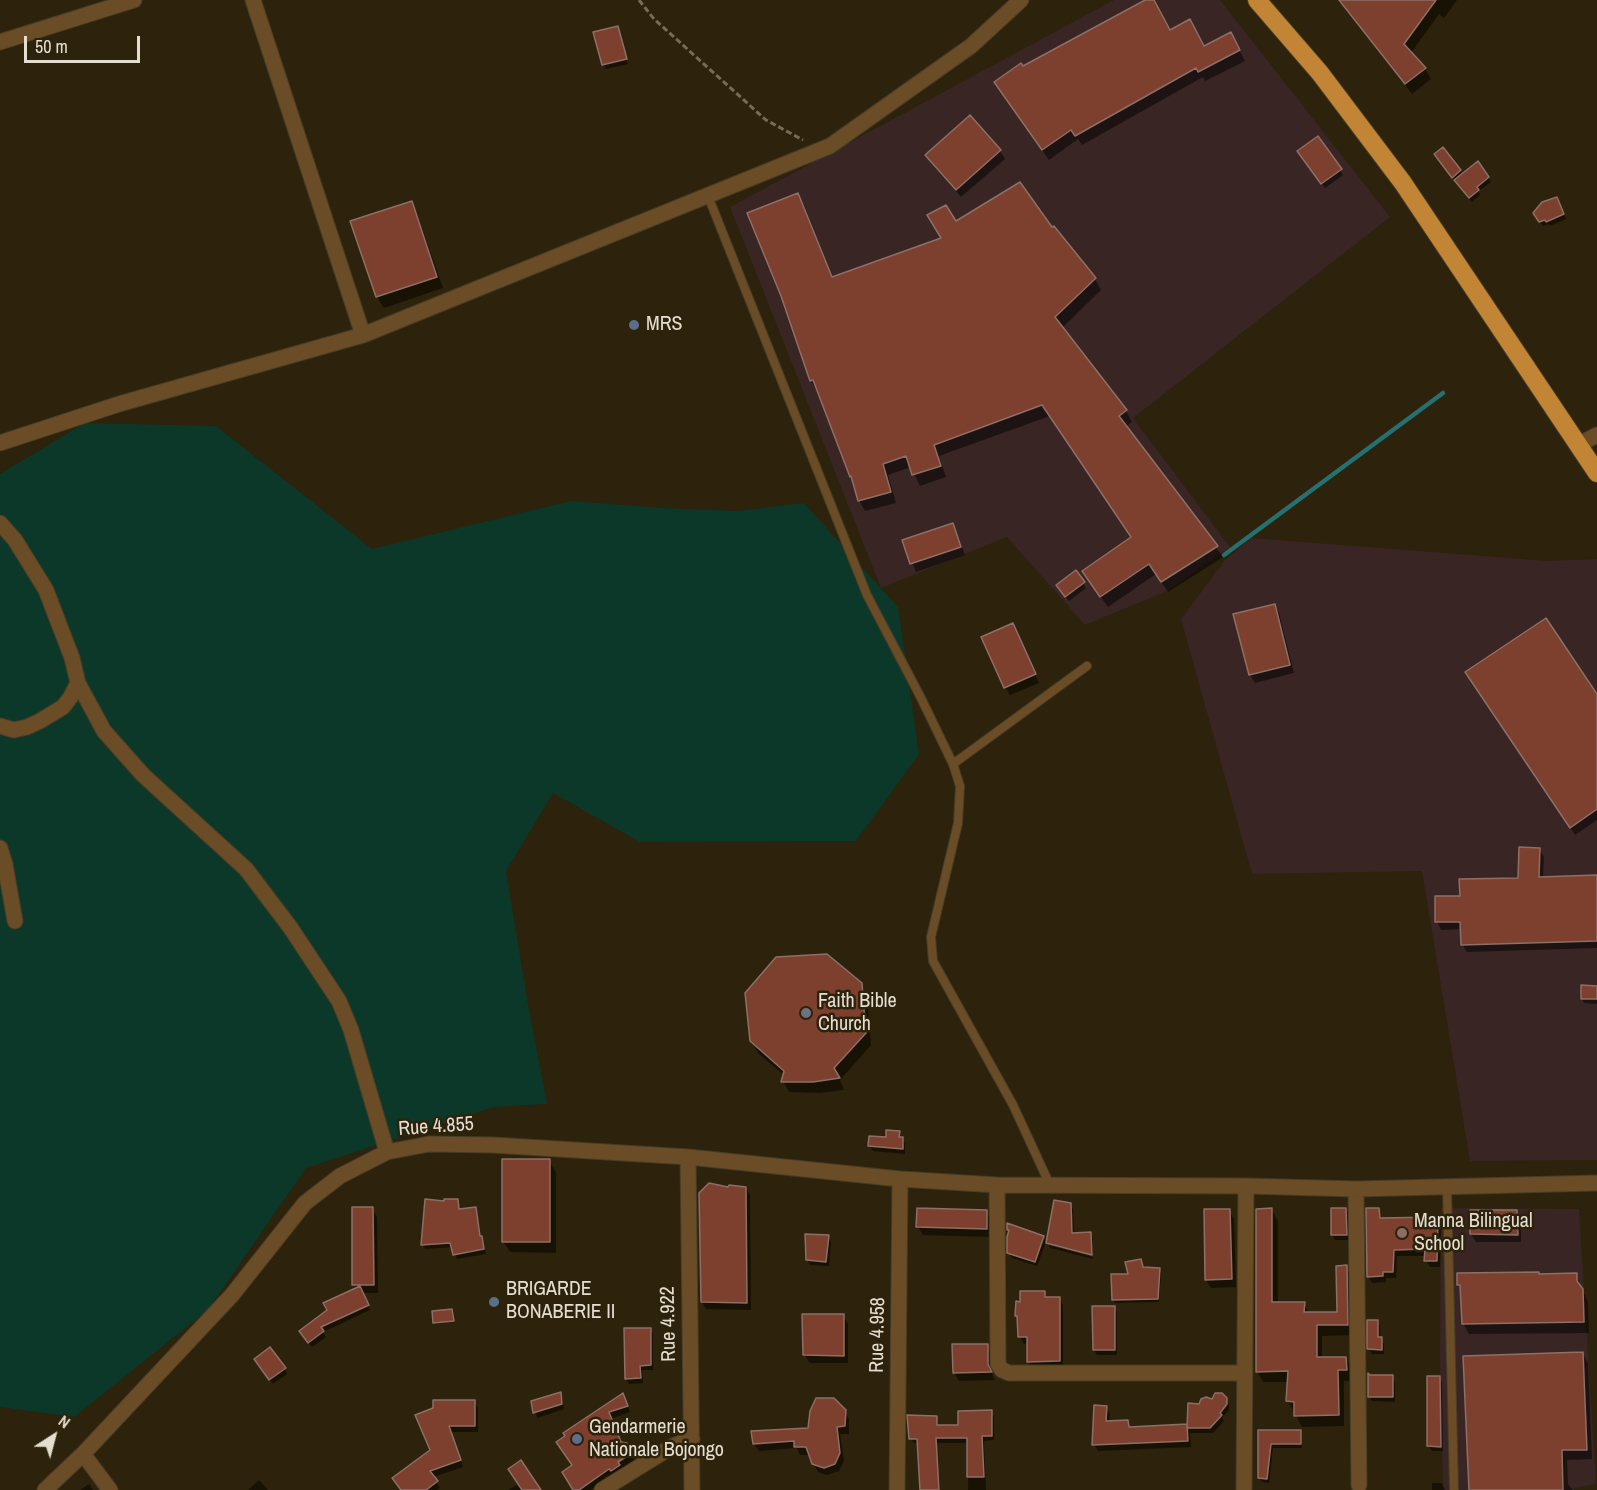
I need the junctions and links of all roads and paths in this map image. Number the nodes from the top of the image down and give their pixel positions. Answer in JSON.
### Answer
{"nodes":[{"id":1,"x":134,"y":0,"type":"edge"},
{"id":2,"x":253,"y":0,"type":"edge"},
{"id":3,"x":639,"y":0,"type":"edge"},
{"id":4,"x":1021,"y":0,"type":"edge"},
{"id":5,"x":1257,"y":0,"type":"edge"},
{"id":6,"x":0,"y":42,"type":"edge"},
{"id":7,"x":830,"y":146,"type":"junction"},
{"id":8,"x":708,"y":196,"type":"junction"},
{"id":9,"x":363,"y":335,"type":"junction"},
{"id":10,"x":1597,"y":435,"type":"edge"},
{"id":11,"x":0,"y":443,"type":"edge"},
{"id":12,"x":1578,"y":445,"type":"junction"},
{"id":13,"x":1597,"y":473,"type":"edge"},
{"id":14,"x":0,"y":523,"type":"edge"},
{"id":15,"x":1087,"y":666,"type":"dead end"},
{"id":16,"x":78,"y":683,"type":"junction"},
{"id":17,"x":0,"y":726,"type":"edge"},
{"id":18,"x":953,"y":764,"type":"junction"},
{"id":19,"x":0,"y":848,"type":"edge"},
{"id":20,"x":15,"y":921,"type":"dead end"},
{"id":21,"x":387,"y":1152,"type":"junction"},
{"id":22,"x":688,"y":1157,"type":"junction"},
{"id":23,"x":900,"y":1179,"type":"junction"},
{"id":24,"x":1597,"y":1183,"type":"edge"},
{"id":25,"x":997,"y":1185,"type":"junction"},
{"id":26,"x":1050,"y":1185,"type":"junction"},
{"id":27,"x":1246,"y":1186,"type":"junction"},
{"id":28,"x":1447,"y":1187,"type":"junction"},
{"id":29,"x":1356,"y":1189,"type":"junction"},
{"id":30,"x":1245,"y":1373,"type":"junction"},
{"id":31,"x":692,"y":1439,"type":"junction"},
{"id":32,"x":83,"y":1454,"type":"junction"},
{"id":33,"x":1359,"y":1485,"type":"dead end"},
{"id":34,"x":45,"y":1490,"type":"edge"},
{"id":35,"x":110,"y":1490,"type":"edge"},
{"id":36,"x":602,"y":1490,"type":"edge"},
{"id":37,"x":692,"y":1490,"type":"edge"},
{"id":38,"x":897,"y":1490,"type":"edge"},
{"id":39,"x":1244,"y":1490,"type":"edge"},
{"id":40,"x":1454,"y":1490,"type":"edge"}],
"edges":[{"from":1,"to":6,"type":"street"},
{"from":2,"to":9,"type":"street"},
{"from":3,"to":7,"type":"path"},
{"from":4,"to":7,"type":"street"},
{"from":5,"to":12,"type":"highway"},
{"from":7,"to":8,"type":"street"},
{"from":8,"to":9,"type":"street"},
{"from":8,"to":18,"type":"lane"},
{"from":9,"to":11,"type":"street"},
{"from":10,"to":12,"type":"street"},
{"from":12,"to":13,"type":"highway"},
{"from":14,"to":16,"type":"street"},
{"from":15,"to":18,"type":"lane"},
{"from":16,"to":17,"type":"street"},
{"from":16,"to":21,"type":"street"},
{"from":18,"to":26,"type":"lane"},
{"from":19,"to":20,"type":"street"},
{"from":21,"to":22,"type":"street","name":"Rue 4.855"},
{"from":21,"to":32,"type":"street","name":"Rue 4.855"},
{"from":22,"to":23,"type":"street","name":"Rue 4.855"},
{"from":22,"to":31,"type":"street","name":"Rue 4.922"},
{"from":23,"to":25,"type":"street","name":"Rue 4.855"},
{"from":23,"to":38,"type":"street","name":"Rue 4.958"},
{"from":24,"to":28,"type":"street","name":"Rue 4.855"},
{"from":25,"to":26,"type":"street","name":"Rue 4.855"},
{"from":25,"to":30,"type":"street"},
{"from":26,"to":27,"type":"street","name":"Rue 4.855"},
{"from":27,"to":29,"type":"street","name":"Rue 4.855"},
{"from":27,"to":30,"type":"street"},
{"from":28,"to":29,"type":"street","name":"Rue 4.855"},
{"from":28,"to":40,"type":"lane"},
{"from":29,"to":33,"type":"street"},
{"from":30,"to":39,"type":"street"},
{"from":31,"to":36,"type":"street"},
{"from":31,"to":37,"type":"street","name":"Rue 4.922"},
{"from":32,"to":34,"type":"street","name":"Rue 4.855"},
{"from":32,"to":35,"type":"street"}]}
